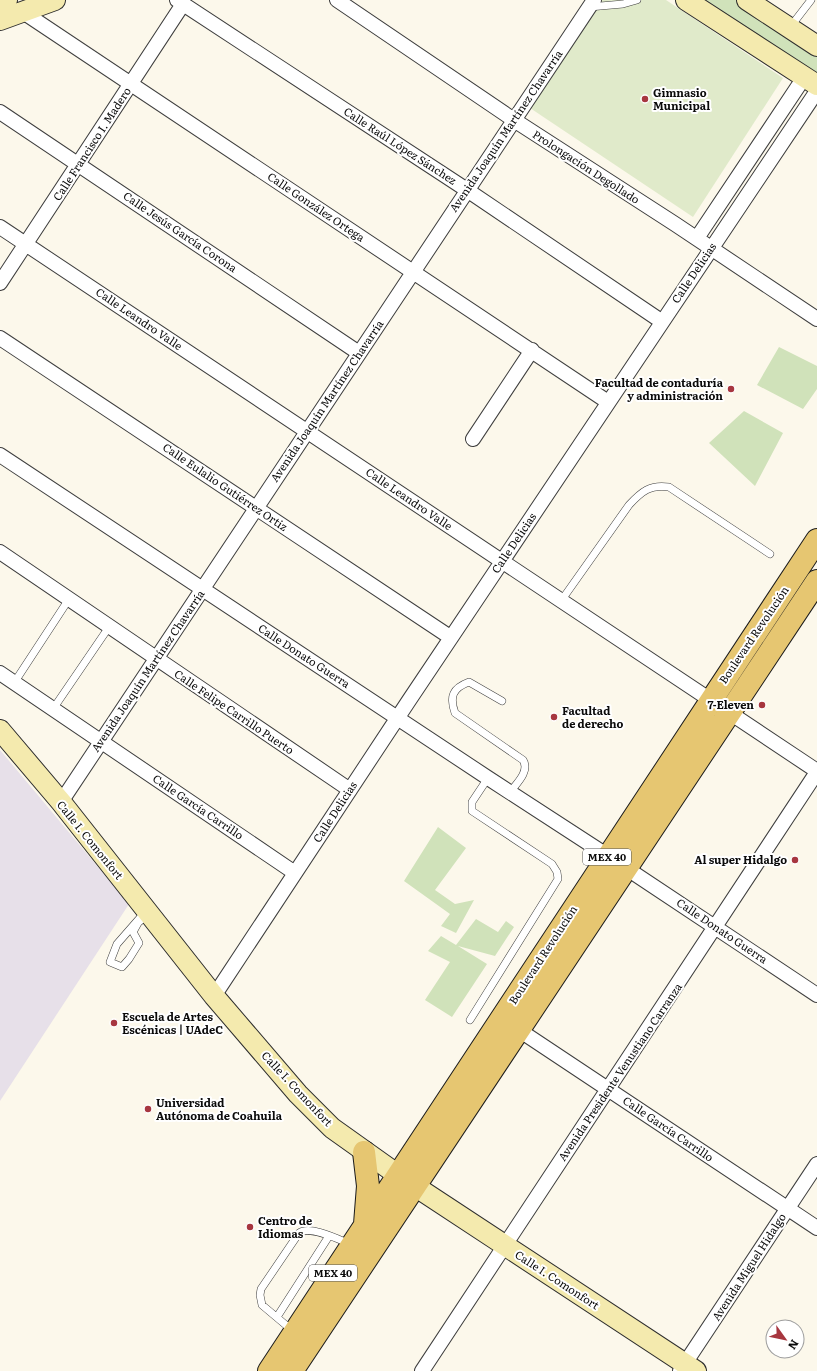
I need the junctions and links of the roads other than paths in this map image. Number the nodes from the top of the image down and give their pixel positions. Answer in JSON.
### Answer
{"nodes":[{"id":1,"x":7,"y":0,"type":"edge"},
{"id":2,"x":55,"y":0,"type":"edge"},
{"id":3,"x":337,"y":0,"type":"edge"},
{"id":4,"x":637,"y":0,"type":"edge"},
{"id":5,"x":686,"y":0,"type":"edge"},
{"id":6,"x":747,"y":0,"type":"edge"},
{"id":7,"x":811,"y":0,"type":"edge"},
{"id":8,"x":0,"y":2,"type":"edge"},
{"id":9,"x":180,"y":2,"type":"edge"},
{"id":10,"x":591,"y":3,"type":"edge"},
{"id":11,"x":23,"y":12,"type":"junction"},
{"id":12,"x":0,"y":20,"type":"edge"},
{"id":13,"x":789,"y":28,"type":"junction"},
{"id":14,"x":817,"y":46,"type":"edge"},
{"id":15,"x":131,"y":84,"type":"junction"},
{"id":16,"x":813,"y":84,"type":"edge"},
{"id":17,"x":0,"y":112,"type":"edge"},
{"id":18,"x":514,"y":120,"type":"junction"},
{"id":19,"x":78,"y":164,"type":"junction"},
{"id":20,"x":467,"y":190,"type":"junction"},
{"id":21,"x":0,"y":227,"type":"edge"},
{"id":22,"x":697,"y":238,"type":"junction"},
{"id":23,"x":26,"y":244,"type":"junction"},
{"id":24,"x":711,"y":248,"type":"junction"},
{"id":25,"x":413,"y":272,"type":"junction"},
{"id":26,"x":0,"y":283,"type":"edge"},
{"id":27,"x":817,"y":319,"type":"edge"},
{"id":28,"x":661,"y":321,"type":"junction"},
{"id":29,"x":0,"y":338,"type":"edge"},
{"id":30,"x":532,"y":350,"type":"junction"},
{"id":31,"x":360,"y":353,"type":"junction"},
{"id":32,"x":608,"y":402,"type":"junction"},
{"id":33,"x":307,"y":431,"type":"junction"},
{"id":34,"x":472,"y":439,"type":"dead end"},
{"id":35,"x":0,"y":455,"type":"edge"},
{"id":36,"x":256,"y":508,"type":"junction"},
{"id":37,"x":817,"y":540,"type":"edge"},
{"id":38,"x":0,"y":552,"type":"edge"},
{"id":39,"x":770,"y":554,"type":"dead end"},
{"id":40,"x":502,"y":561,"type":"junction"},
{"id":41,"x":817,"y":580,"type":"edge"},
{"id":42,"x":202,"y":589,"type":"junction"},
{"id":43,"x":69,"y":599,"type":"junction"},
{"id":44,"x":562,"y":601,"type":"junction"},
{"id":45,"x":109,"y":627,"type":"junction"},
{"id":46,"x":450,"y":637,"type":"junction"},
{"id":47,"x":156,"y":659,"type":"junction"},
{"id":48,"x":0,"y":673,"type":"edge"},
{"id":49,"x":14,"y":682,"type":"junction"},
{"id":50,"x":710,"y":700,"type":"junction"},
{"id":51,"x":502,"y":701,"type":"dead end"},
{"id":52,"x":53,"y":709,"type":"junction"},
{"id":53,"x":729,"y":713,"type":"junction"},
{"id":54,"x":397,"y":717,"type":"junction"},
{"id":55,"x":0,"y":730,"type":"edge"},
{"id":56,"x":101,"y":742,"type":"junction"},
{"id":57,"x":817,"y":772,"type":"edge"},
{"id":58,"x":488,"y":778,"type":"junction"},
{"id":59,"x":350,"y":790,"type":"junction"},
{"id":60,"x":510,"y":792,"type":"junction"},
{"id":61,"x":61,"y":802,"type":"junction"},
{"id":62,"x":608,"y":856,"type":"junction"},
{"id":63,"x":626,"y":868,"type":"junction"},
{"id":64,"x":295,"y":873,"type":"junction"},
{"id":65,"x":148,"y":912,"type":"junction"},
{"id":66,"x":716,"y":927,"type":"junction"},
{"id":67,"x":817,"y":994,"type":"edge"},
{"id":68,"x":214,"y":996,"type":"junction"},
{"id":69,"x":470,"y":1020,"type":"dead end"},
{"id":70,"x":519,"y":1030,"type":"junction"},
{"id":71,"x":608,"y":1089,"type":"junction"},
{"id":72,"x":364,"y":1152,"type":"junction"},
{"id":73,"x":817,"y":1164,"type":"edge"},
{"id":74,"x":406,"y":1181,"type":"junction"},
{"id":75,"x":788,"y":1208,"type":"junction"},
{"id":76,"x":365,"y":1226,"type":"junction"},
{"id":77,"x":817,"y":1228,"type":"edge"},
{"id":78,"x":329,"y":1236,"type":"junction"},
{"id":79,"x":352,"y":1244,"type":"junction"},
{"id":80,"x":505,"y":1246,"type":"junction"},
{"id":81,"x":277,"y":1317,"type":"junction"},
{"id":82,"x":294,"y":1332,"type":"junction"},
{"id":83,"x":687,"y":1369,"type":"edge"},
{"id":84,"x":269,"y":1371,"type":"edge"},
{"id":85,"x":292,"y":1371,"type":"edge"},
{"id":86,"x":422,"y":1371,"type":"edge"}],
"edges":[{"from":1,"to":8,"type":"main road"},
{"from":2,"to":11,"type":"main road"},
{"from":3,"to":18,"type":"street","name":"Prolongación Degollado"},
{"from":4,"to":10,"type":"lane"},
{"from":5,"to":16,"type":"main road"},
{"from":6,"to":13,"type":"main road"},
{"from":7,"to":13,"type":"lane"},
{"from":9,"to":15,"type":"street","name":"Calle Francisco I. Madero"},
{"from":9,"to":20,"type":"street","name":"Calle Raúl López Sánchez"},
{"from":10,"to":18,"type":"street","name":"Avenida Joaquín Martínez Chavarría"},
{"from":11,"to":12,"type":"main road"},
{"from":11,"to":15,"type":"street","name":"Calle González Ortega"},
{"from":13,"to":14,"type":"main road"},
{"from":15,"to":19,"type":"street","name":"Calle Francisco I. Madero"},
{"from":15,"to":25,"type":"street","name":"Calle González Ortega"},
{"from":16,"to":22,"type":"street"},
{"from":16,"to":24,"type":"street","name":"Calle Delicias"},
{"from":17,"to":19,"type":"street","name":"Calle Jesús García Corona"},
{"from":18,"to":20,"type":"street","name":"Avenida Joaquín Martínez Chavarría"},
{"from":18,"to":22,"type":"street","name":"Prolongación Degollado"},
{"from":19,"to":23,"type":"street","name":"Calle Francisco I. Madero"},
{"from":19,"to":31,"type":"street","name":"Calle Jesús García Corona"},
{"from":20,"to":25,"type":"street","name":"Avenida Joaquín Martínez Chavarría"},
{"from":20,"to":28,"type":"street","name":"Calle Raúl López Sánchez"},
{"from":21,"to":23,"type":"street","name":"Calle Leandro Valle"},
{"from":22,"to":24,"type":"street","name":"Prolongación Degollado"},
{"from":23,"to":26,"type":"street","name":"Calle Francisco I. Madero"},
{"from":23,"to":33,"type":"street","name":"Calle Leandro Valle"},
{"from":24,"to":27,"type":"street","name":"Prolongación Degollado"},
{"from":24,"to":28,"type":"street","name":"Calle Delicias"},
{"from":25,"to":30,"type":"street","name":"Calle González Ortega"},
{"from":25,"to":31,"type":"street","name":"Avenida Joaquín Martínez Chavarría"},
{"from":28,"to":32,"type":"street","name":"Calle Delicias"},
{"from":29,"to":36,"type":"street","name":"Calle Eulalio Gutiérrez Ortiz"},
{"from":30,"to":32,"type":"street","name":"Calle González Ortega"},
{"from":30,"to":34,"type":"street"},
{"from":31,"to":33,"type":"street","name":"Avenida Joaquín Martínez Chavarría"},
{"from":32,"to":40,"type":"street","name":"Calle Delicias"},
{"from":33,"to":36,"type":"street","name":"Avenida Joaquín Martínez Chavarría"},
{"from":33,"to":40,"type":"street","name":"Calle Leandro Valle"},
{"from":35,"to":42,"type":"street","name":"Calle Donato Guerra"},
{"from":36,"to":42,"type":"street","name":"Avenida Joaquín Martínez Chavarría"},
{"from":36,"to":46,"type":"street","name":"Calle Eulalio Gutiérrez Ortiz"},
{"from":37,"to":50,"type":"main road","name":"Boulevard Revolución","number":"MEX 40"},
{"from":38,"to":43,"type":"street","name":"Calle Felipe Carrillo Puerto"},
{"from":39,"to":44,"type":"lane"},
{"from":40,"to":44,"type":"street","name":"Calle Leandro Valle"},
{"from":40,"to":46,"type":"street","name":"Calle Delicias"},
{"from":41,"to":53,"type":"main road","number":"MEX 40"},
{"from":42,"to":47,"type":"street","name":"Avenida Joaquín Martínez Chavarría"},
{"from":42,"to":54,"type":"street","name":"Calle Donato Guerra"},
{"from":43,"to":45,"type":"street","name":"Calle Felipe Carrillo Puerto"},
{"from":43,"to":49,"type":"lane"},
{"from":44,"to":50,"type":"street","name":"Calle Leandro Valle"},
{"from":45,"to":47,"type":"street","name":"Calle Felipe Carrillo Puerto"},
{"from":45,"to":52,"type":"lane"},
{"from":46,"to":54,"type":"street","name":"Calle Delicias"},
{"from":47,"to":56,"type":"street","name":"Avenida Joaquín Martínez Chavarría"},
{"from":47,"to":59,"type":"street","name":"Calle Felipe Carrillo Puerto"},
{"from":48,"to":49,"type":"street","name":"Calle García Carrillo"},
{"from":49,"to":52,"type":"street","name":"Calle García Carrillo"},
{"from":50,"to":53,"type":"street","name":"Calle Leandro Valle"},
{"from":50,"to":62,"type":"main road","name":"Boulevard Revolución","number":"MEX 40"},
{"from":51,"to":60,"type":"lane"},
{"from":52,"to":56,"type":"street","name":"Calle García Carrillo"},
{"from":53,"to":57,"type":"street","name":"Calle Leandro Valle"},
{"from":53,"to":63,"type":"main road","number":"MEX 40"},
{"from":54,"to":58,"type":"street","name":"Calle Donato Guerra"},
{"from":54,"to":59,"type":"street","name":"Calle Delicias"},
{"from":55,"to":61,"type":"main road","name":"Calle I. Comonfort"},
{"from":56,"to":61,"type":"street","name":"Avenida Joaquín Martínez Chavarría"},
{"from":56,"to":64,"type":"street","name":"Calle García Carrillo"},
{"from":57,"to":66,"type":"street","name":"Avenida Presidente Venustiano Carranza"},
{"from":58,"to":60,"type":"street","name":"Calle Donato Guerra"},
{"from":58,"to":69,"type":"lane"},
{"from":59,"to":64,"type":"street","name":"Calle Delicias"},
{"from":60,"to":62,"type":"street","name":"Calle Donato Guerra"},
{"from":61,"to":65,"type":"main road","name":"Calle I. Comonfort"},
{"from":62,"to":74,"type":"main road","name":"Boulevard Revolución","number":"MEX 40"},
{"from":63,"to":66,"type":"street","name":"Calle Donato Guerra"},
{"from":63,"to":70,"type":"main road","number":"MEX 40"},
{"from":64,"to":68,"type":"street","name":"Calle Delicias"},
{"from":65,"to":65,"type":"lane"},
{"from":65,"to":68,"type":"main road","name":"Calle I. Comonfort"},
{"from":66,"to":67,"type":"street","name":"Calle Donato Guerra"},
{"from":66,"to":71,"type":"street","name":"Avenida Presidente Venustiano Carranza"},
{"from":68,"to":72,"type":"main road","name":"Calle I. Comonfort"},
{"from":70,"to":71,"type":"street","name":"Calle García Carrillo"},
{"from":70,"to":74,"type":"main road","number":"MEX 40"},
{"from":71,"to":75,"type":"street","name":"Calle García Carrillo"},
{"from":71,"to":80,"type":"street","name":"Avenida Presidente Venustiano Carranza"},
{"from":72,"to":74,"type":"main road","name":"Calle I. Comonfort"},
{"from":72,"to":76,"type":"main road"},
{"from":73,"to":75,"type":"street","name":"Avenida Miguel Hidalgo"},
{"from":74,"to":76,"type":"main road","name":"Boulevard Revolución","number":"MEX 40"},
{"from":74,"to":80,"type":"main road","name":"Calle I. Comonfort"},
{"from":74,"to":85,"type":"main road","number":"MEX 40"},
{"from":75,"to":77,"type":"street","name":"Calle García Carrillo"},
{"from":75,"to":83,"type":"street","name":"Avenida Miguel Hidalgo"},
{"from":76,"to":79,"type":"main road","name":"Boulevard Revolución","number":"MEX 40"},
{"from":78,"to":79,"type":"lane"},
{"from":78,"to":81,"type":"lane"},
{"from":78,"to":81,"type":"lane"},
{"from":79,"to":82,"type":"main road","name":"Boulevard Revolución","number":"MEX 40"},
{"from":80,"to":83,"type":"main road","name":"Calle I. Comonfort"},
{"from":80,"to":86,"type":"street","name":"Avenida Presidente Venustiano Carranza"},
{"from":81,"to":82,"type":"lane"},
{"from":82,"to":84,"type":"main road","name":"Boulevard Revolución","number":"MEX 40"}]}
